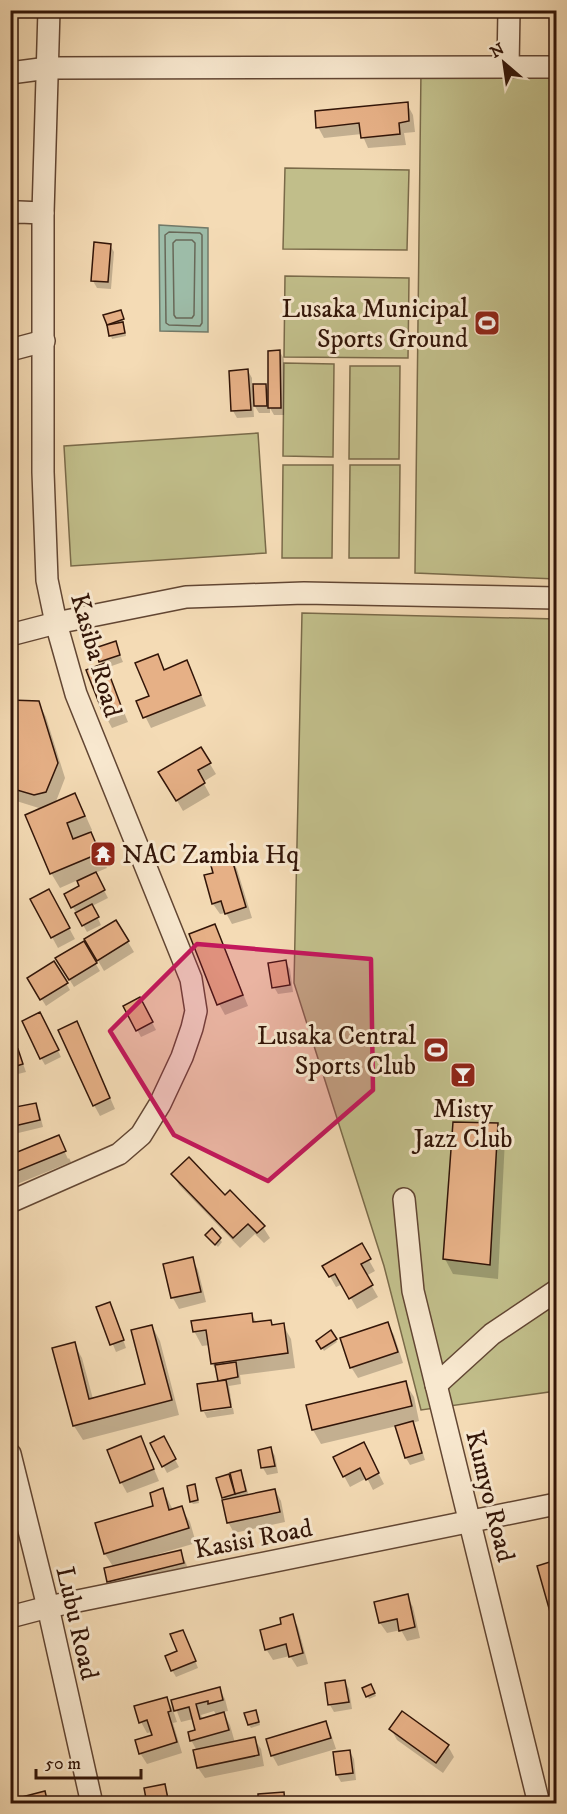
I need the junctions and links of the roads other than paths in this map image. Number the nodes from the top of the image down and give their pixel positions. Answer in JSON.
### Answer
{"nodes":[{"id":1,"x":49,"y":10,"type":"edge"},
{"id":2,"x":509,"y":10,"type":"edge"},
{"id":3,"x":508,"y":67,"type":"junction"},
{"id":4,"x":556,"y":67,"type":"edge"},
{"id":5,"x":48,"y":68,"type":"junction"},
{"id":6,"x":10,"y":73,"type":"edge"},
{"id":7,"x":42,"y":213,"type":"junction"},
{"id":8,"x":10,"y":214,"type":"edge"},
{"id":9,"x":44,"y":341,"type":"junction"},
{"id":10,"x":10,"y":350,"type":"edge"},
{"id":11,"x":556,"y":598,"type":"edge"},
{"id":12,"x":56,"y":623,"type":"junction"},
{"id":13,"x":10,"y":635,"type":"edge"},
{"id":14,"x":404,"y":1199,"type":"dead end"},
{"id":15,"x":10,"y":1202,"type":"edge"},
{"id":16,"x":556,"y":1291,"type":"edge"},
{"id":17,"x":436,"y":1385,"type":"junction"},
{"id":18,"x":10,"y":1454,"type":"edge"},
{"id":19,"x":556,"y":1504,"type":"edge"},
{"id":20,"x":469,"y":1522,"type":"junction"},
{"id":21,"x":48,"y":1607,"type":"junction"},
{"id":22,"x":10,"y":1617,"type":"edge"},
{"id":23,"x":92,"y":1803,"type":"edge"},
{"id":24,"x":539,"y":1803,"type":"edge"}],
"edges":[{"from":1,"to":5,"type":"street","name":"Kasiba Road"},
{"from":2,"to":3,"type":"street"},
{"from":3,"to":4,"type":"street"},
{"from":3,"to":5,"type":"street"},
{"from":5,"to":6,"type":"street"},
{"from":5,"to":7,"type":"street","name":"Kasiba Road"},
{"from":7,"to":8,"type":"street"},
{"from":7,"to":9,"type":"street","name":"Kasiba Road"},
{"from":9,"to":10,"type":"street"},
{"from":9,"to":12,"type":"street","name":"Kasiba Road"},
{"from":11,"to":12,"type":"street"},
{"from":12,"to":13,"type":"street"},
{"from":12,"to":15,"type":"street","name":"Kasiba Road"},
{"from":14,"to":17,"type":"street","name":"Kumyo Road"},
{"from":16,"to":17,"type":"street"},
{"from":17,"to":20,"type":"street","name":"Kumyo Road"},
{"from":18,"to":21,"type":"street","name":"Lubu Road"},
{"from":19,"to":20,"type":"street","name":"Kasisi Road"},
{"from":20,"to":21,"type":"street","name":"Kasisi Road"},
{"from":20,"to":24,"type":"street","name":"Kumyo Road"},
{"from":21,"to":22,"type":"street","name":"Kasisi Road"},
{"from":21,"to":23,"type":"street","name":"Lubu Road"}]}
